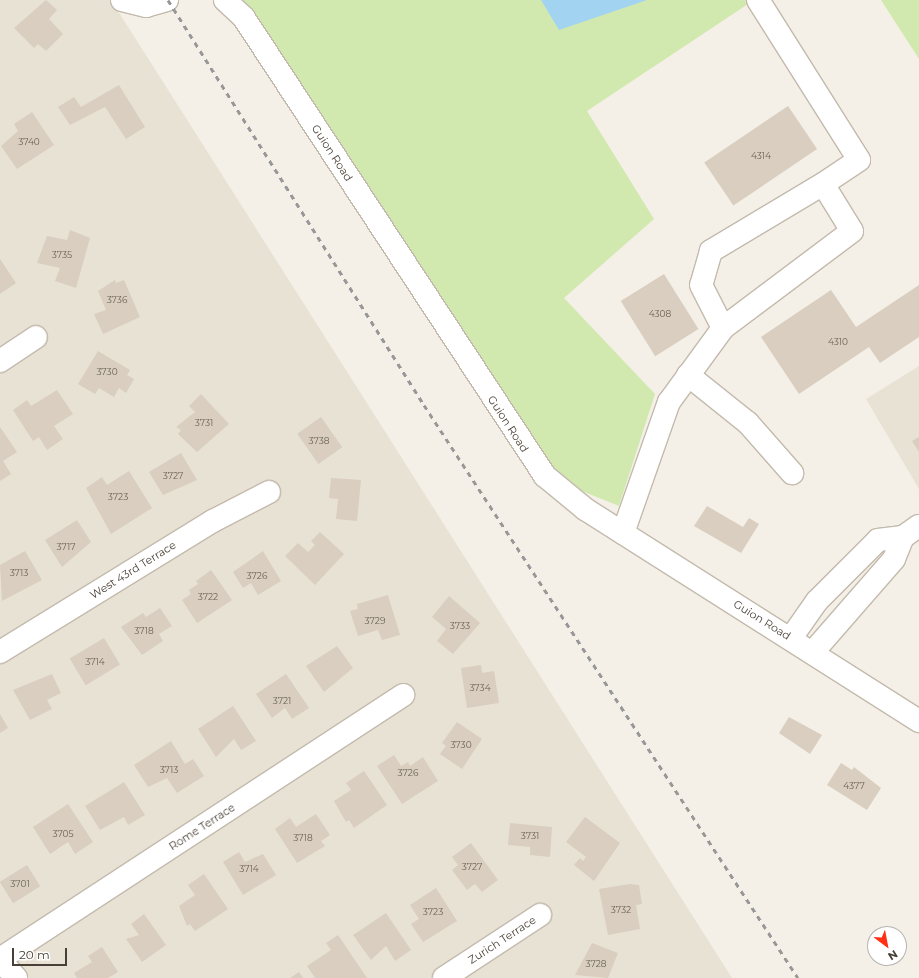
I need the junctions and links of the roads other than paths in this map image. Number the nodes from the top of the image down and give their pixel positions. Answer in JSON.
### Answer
{"nodes":[{"id":1,"x":122,"y":0,"type":"edge"},
{"id":2,"x":167,"y":0,"type":"edge"},
{"id":3,"x":225,"y":0,"type":"edge"},
{"id":4,"x":758,"y":0,"type":"edge"},
{"id":5,"x":823,"y":184,"type":"junction"},
{"id":6,"x":723,"y":328,"type":"junction"},
{"id":7,"x":36,"y":337,"type":"dead end"},
{"id":8,"x":0,"y":361,"type":"edge"},
{"id":9,"x":688,"y":375,"type":"junction"},
{"id":10,"x":792,"y":473,"type":"dead end"},
{"id":11,"x":269,"y":492,"type":"dead end"},
{"id":12,"x":911,"y":532,"type":"edge"},
{"id":13,"x":622,"y":533,"type":"junction"},
{"id":14,"x":791,"y":638,"type":"junction"},
{"id":15,"x":0,"y":652,"type":"edge"},
{"id":16,"x":813,"y":652,"type":"junction"},
{"id":17,"x":403,"y":695,"type":"dead end"},
{"id":18,"x":919,"y":721,"type":"edge"},
{"id":19,"x":540,"y":916,"type":"dead end"},
{"id":20,"x":0,"y":959,"type":"edge"},
{"id":21,"x":16,"y":978,"type":"edge"},
{"id":22,"x":444,"y":978,"type":"edge"}],
"edges":[{"from":1,"to":2,"type":"street"},
{"from":3,"to":13,"type":"street","name":"Guion Road"},
{"from":4,"to":5,"type":"street"},
{"from":5,"to":6,"type":"street"},
{"from":5,"to":6,"type":"street"},
{"from":6,"to":9,"type":"street"},
{"from":7,"to":8,"type":"street"},
{"from":9,"to":10,"type":"street"},
{"from":9,"to":13,"type":"street"},
{"from":11,"to":15,"type":"street","name":"West 43rd Terrace"},
{"from":12,"to":14,"type":"street"},
{"from":12,"to":16,"type":"street"},
{"from":13,"to":14,"type":"street","name":"Guion Road"},
{"from":14,"to":16,"type":"street","name":"Guion Road"},
{"from":16,"to":18,"type":"street","name":"Guion Road"},
{"from":17,"to":20,"type":"street","name":"Rome Terrace"},
{"from":19,"to":22,"type":"street","name":"Zurich Terrace"},
{"from":20,"to":21,"type":"street"}]}
